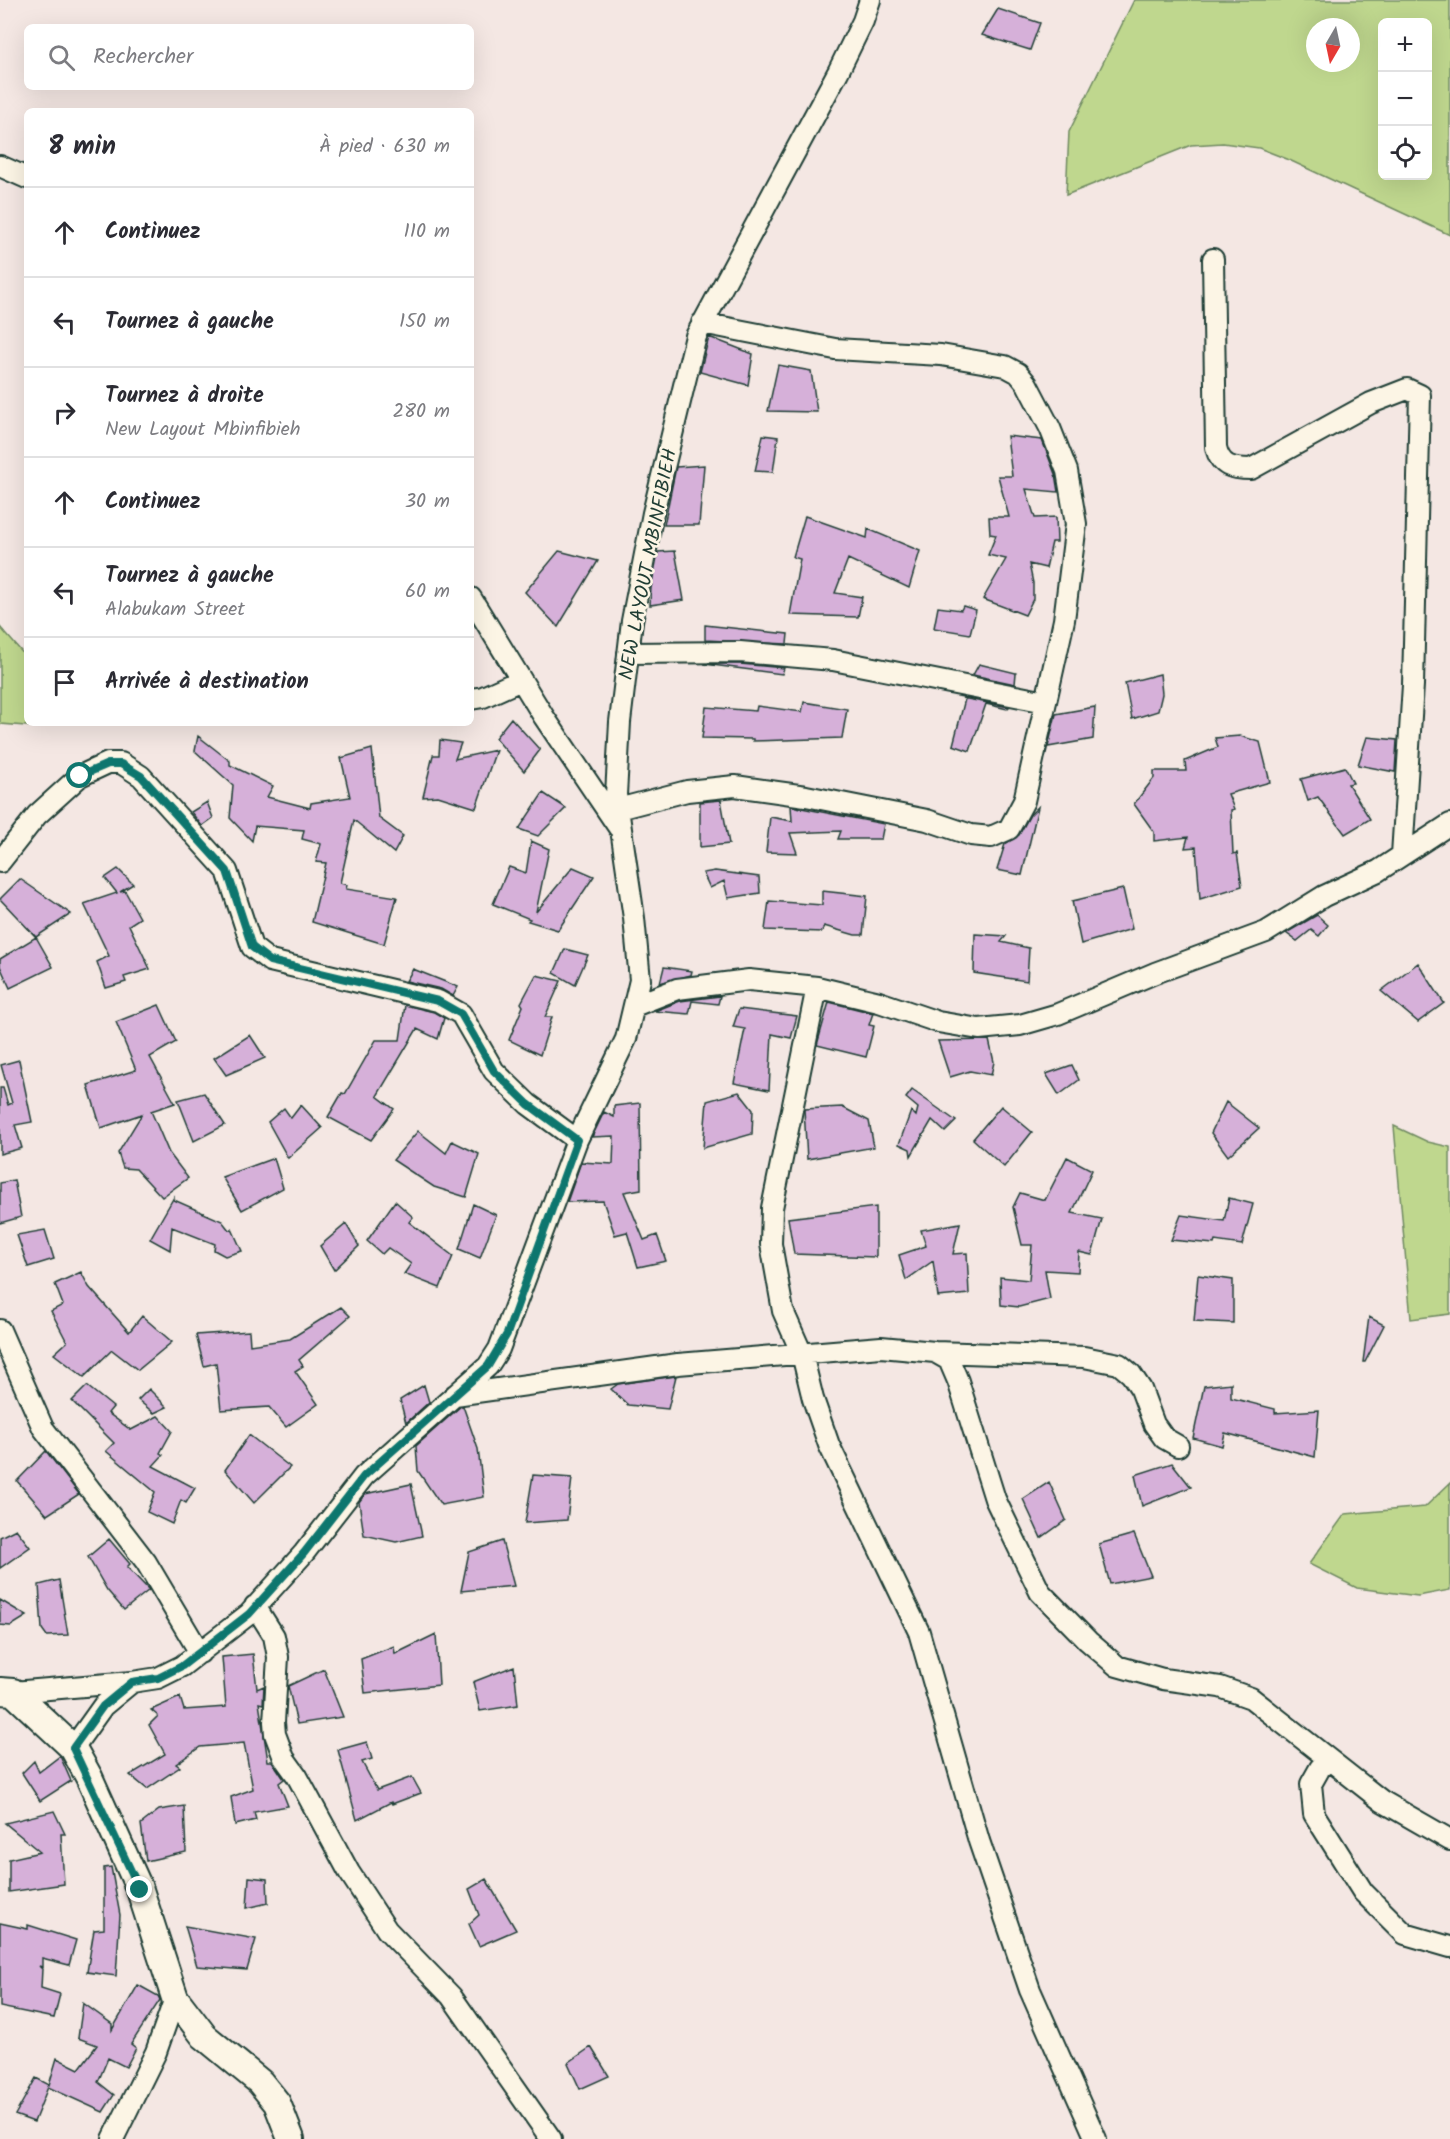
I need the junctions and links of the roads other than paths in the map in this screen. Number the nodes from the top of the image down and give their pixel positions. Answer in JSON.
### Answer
{"nodes":[{"id":1,"x":870,"y":0,"type":"edge"},
{"id":2,"x":0,"y":166,"type":"edge"},
{"id":3,"x":24,"y":177,"type":"edge"},
{"id":4,"x":1213,"y":259,"type":"dead end"},
{"id":5,"x":702,"y":323,"type":"junction"},
{"id":6,"x":474,"y":603,"type":"edge"},
{"id":7,"x":628,"y":653,"type":"junction"},
{"id":8,"x":521,"y":680,"type":"junction"},
{"id":9,"x":474,"y":698,"type":"edge"},
{"id":10,"x":1046,"y":702,"type":"junction"},
{"id":11,"x":618,"y":809,"type":"junction"},
{"id":12,"x":1450,"y":824,"type":"edge"},
{"id":13,"x":620,"y":830,"type":"junction"},
{"id":14,"x":1402,"y":855,"type":"junction"},
{"id":15,"x":0,"y":862,"type":"edge"},
{"id":16,"x":817,"y":987,"type":"junction"},
{"id":17,"x":634,"y":1006,"type":"junction"},
{"id":18,"x":577,"y":1140,"type":"junction"},
{"id":19,"x":0,"y":1330,"type":"edge"},
{"id":20,"x":935,"y":1352,"type":"junction"},
{"id":21,"x":802,"y":1354,"type":"junction"},
{"id":22,"x":455,"y":1395,"type":"junction"},
{"id":23,"x":1178,"y":1446,"type":"dead end"},
{"id":24,"x":255,"y":1606,"type":"junction"},
{"id":25,"x":200,"y":1653,"type":"junction"},
{"id":26,"x":132,"y":1682,"type":"junction"},
{"id":27,"x":7,"y":1691,"type":"edge"},
{"id":28,"x":73,"y":1748,"type":"junction"},
{"id":29,"x":1329,"y":1760,"type":"junction"},
{"id":30,"x":1450,"y":1840,"type":"edge"},
{"id":31,"x":1450,"y":1947,"type":"edge"},
{"id":32,"x":175,"y":1998,"type":"junction"},
{"id":33,"x":113,"y":2139,"type":"edge"},
{"id":34,"x":291,"y":2139,"type":"edge"},
{"id":35,"x":551,"y":2139,"type":"edge"},
{"id":36,"x":1096,"y":2139,"type":"edge"}],
"edges":[{"from":1,"to":5,"type":"street","name":"NEW LAYOUT MBINFIBIEH"},
{"from":2,"to":3,"type":"street"},
{"from":4,"to":14,"type":"street"},
{"from":5,"to":7,"type":"street","name":"NEW LAYOUT MBINFIBIEH"},
{"from":5,"to":10,"type":"street"},
{"from":6,"to":8,"type":"street"},
{"from":7,"to":10,"type":"street"},
{"from":7,"to":11,"type":"street","name":"NEW LAYOUT MBINFIBIEH"},
{"from":8,"to":9,"type":"street"},
{"from":8,"to":13,"type":"street"},
{"from":10,"to":11,"type":"street"},
{"from":11,"to":13,"type":"street","name":"NEW LAYOUT MBINFIBIEH"},
{"from":12,"to":14,"type":"street"},
{"from":13,"to":17,"type":"street","name":"NEW LAYOUT MBINFIBIEH"},
{"from":14,"to":16,"type":"street"},
{"from":15,"to":18,"type":"street"},
{"from":16,"to":17,"type":"street"},
{"from":16,"to":21,"type":"street"},
{"from":17,"to":18,"type":"street","name":"NEW LAYOUT MBINFIBIEH"},
{"from":18,"to":22,"type":"street","name":"NEW LAYOUT MBINFIBIEH"},
{"from":19,"to":25,"type":"street"},
{"from":20,"to":21,"type":"street"},
{"from":20,"to":23,"type":"street"},
{"from":20,"to":29,"type":"street"},
{"from":21,"to":22,"type":"street"},
{"from":21,"to":36,"type":"street"},
{"from":22,"to":24,"type":"street","name":"NEW LAYOUT MBINFIBIEH"},
{"from":24,"to":25,"type":"street","name":"NEW LAYOUT MBINFIBIEH"},
{"from":24,"to":35,"type":"street"},
{"from":25,"to":26,"type":"street","name":"NEW LAYOUT MBINFIBIEH"},
{"from":26,"to":27,"type":"street","name":"NEW LAYOUT MBINFIBIEH"},
{"from":26,"to":28,"type":"street"},
{"from":27,"to":28,"type":"street"},
{"from":28,"to":32,"type":"street"},
{"from":29,"to":30,"type":"street"},
{"from":29,"to":31,"type":"street"},
{"from":32,"to":33,"type":"street"},
{"from":32,"to":34,"type":"street"}]}
